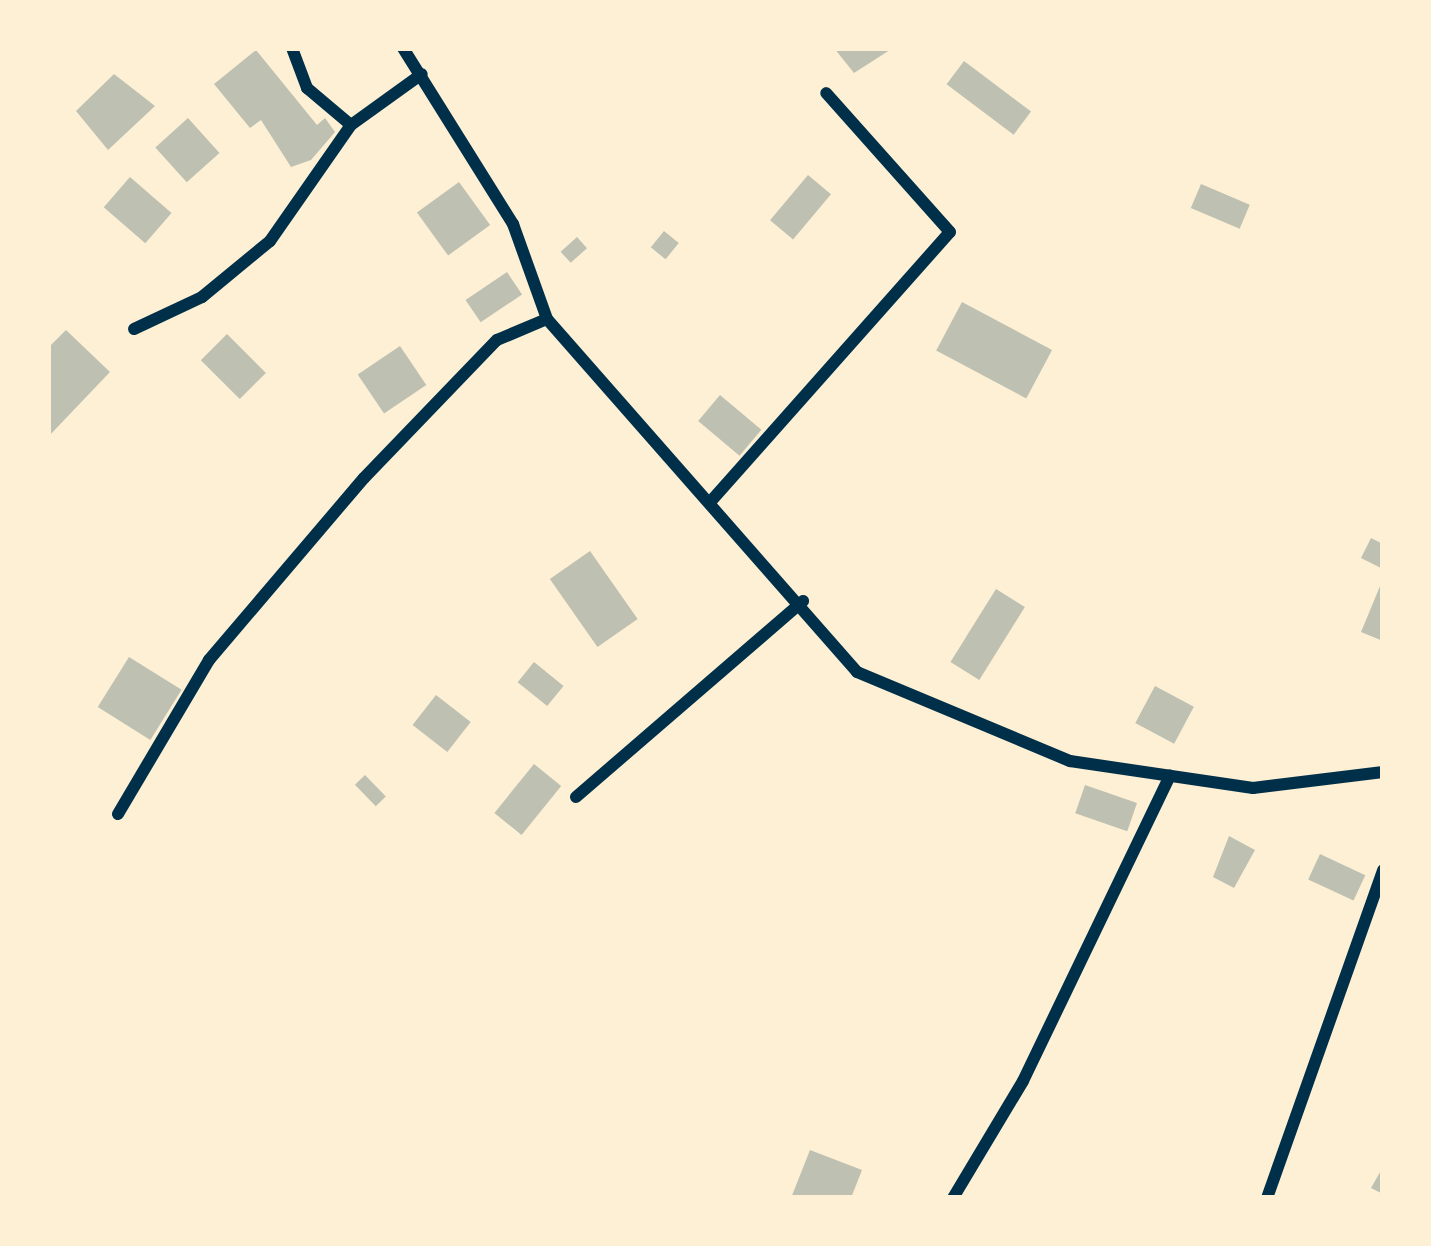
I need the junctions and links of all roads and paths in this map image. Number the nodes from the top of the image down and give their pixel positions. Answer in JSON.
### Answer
{"nodes":[{"id":1,"x":292,"y":48,"type":"edge"},
{"id":2,"x":403,"y":48,"type":"edge"},
{"id":3,"x":422,"y":74,"type":"junction"},
{"id":4,"x":826,"y":93,"type":"dead end"},
{"id":5,"x":351,"y":125,"type":"junction"},
{"id":6,"x":547,"y":320,"type":"junction"},
{"id":7,"x":134,"y":329,"type":"dead end"},
{"id":8,"x":712,"y":500,"type":"junction"},
{"id":9,"x":803,"y":601,"type":"junction"},
{"id":10,"x":1383,"y":772,"type":"edge"},
{"id":11,"x":1170,"y":776,"type":"junction"},
{"id":12,"x":576,"y":796,"type":"dead end"},
{"id":13,"x":118,"y":814,"type":"dead end"},
{"id":14,"x":1383,"y":870,"type":"edge"},
{"id":15,"x":953,"y":1198,"type":"edge"},
{"id":16,"x":1267,"y":1198,"type":"edge"}],
"edges":[{"from":1,"to":5,"type":"street"},
{"from":2,"to":3,"type":"street"},
{"from":3,"to":5,"type":"street"},
{"from":3,"to":6,"type":"street"},
{"from":4,"to":8,"type":"street"},
{"from":5,"to":7,"type":"street"},
{"from":6,"to":8,"type":"street"},
{"from":6,"to":13,"type":"street"},
{"from":8,"to":9,"type":"street"},
{"from":9,"to":11,"type":"street"},
{"from":9,"to":12,"type":"street"},
{"from":10,"to":11,"type":"street"},
{"from":11,"to":15,"type":"street"},
{"from":14,"to":16,"type":"street"}]}
